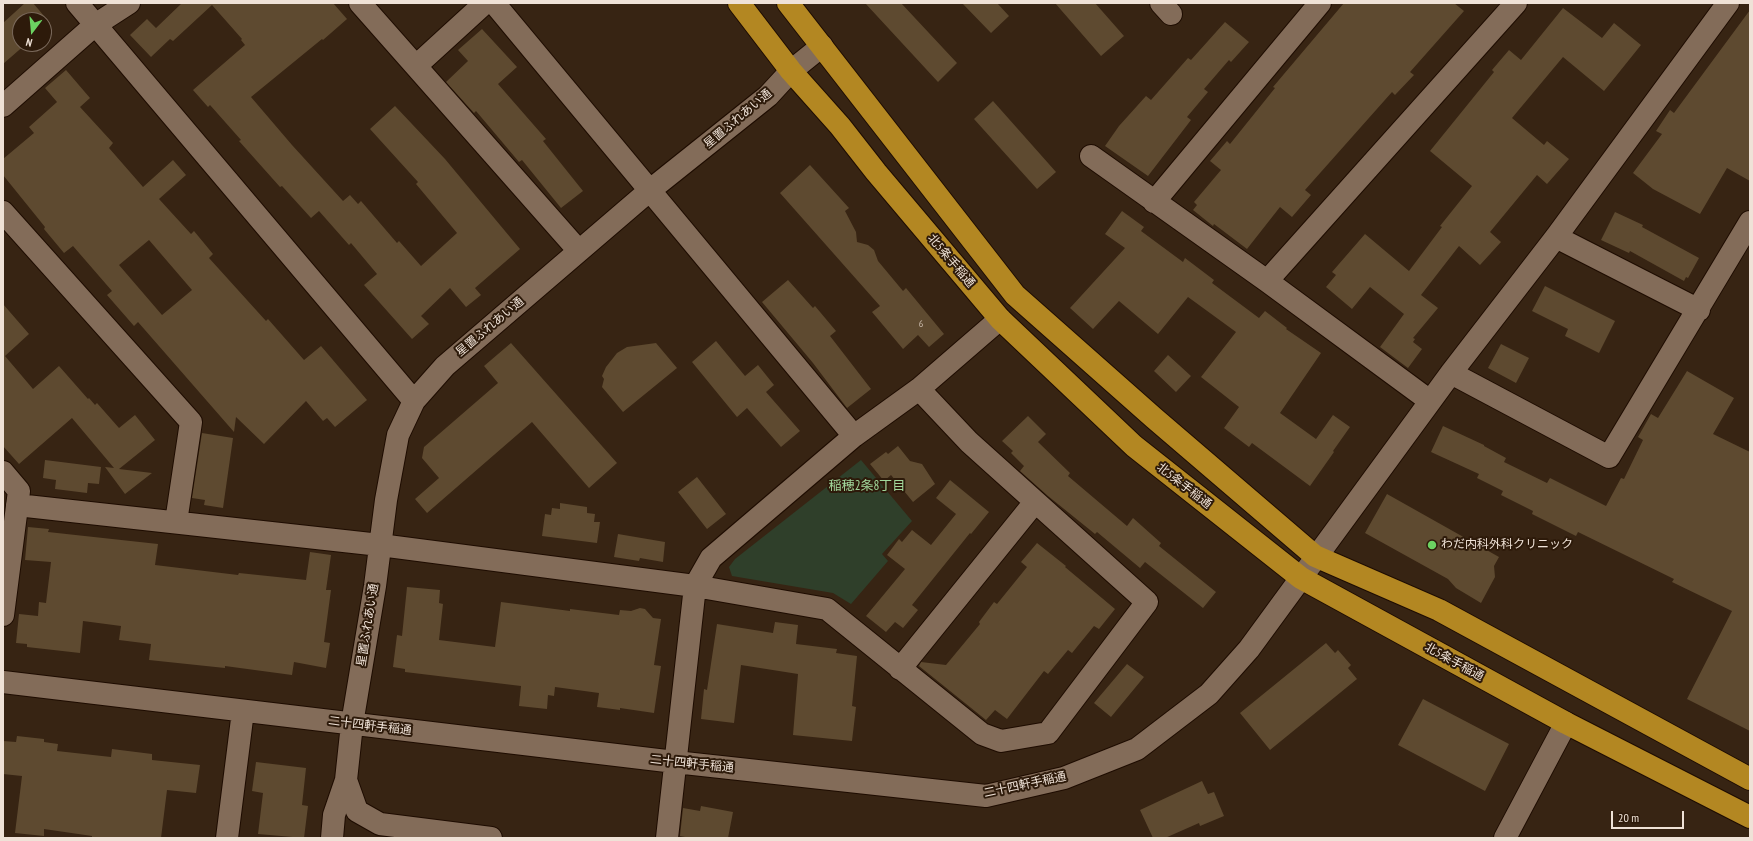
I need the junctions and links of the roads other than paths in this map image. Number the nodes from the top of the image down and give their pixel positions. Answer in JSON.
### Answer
{"nodes":[{"id":1,"x":77,"y":3,"type":"edge"},
{"id":2,"x":129,"y":3,"type":"edge"},
{"id":3,"x":360,"y":3,"type":"edge"},
{"id":4,"x":485,"y":3,"type":"edge"},
{"id":5,"x":494,"y":3,"type":"edge"},
{"id":6,"x":739,"y":3,"type":"edge"},
{"id":7,"x":788,"y":3,"type":"edge"},
{"id":8,"x":1320,"y":3,"type":"edge"},
{"id":9,"x":1516,"y":3,"type":"edge"},
{"id":10,"x":1728,"y":3,"type":"edge"},
{"id":11,"x":96,"y":25,"type":"junction"},
{"id":12,"x":822,"y":46,"type":"junction"},
{"id":13,"x":416,"y":66,"type":"junction"},
{"id":14,"x":791,"y":71,"type":"junction"},
{"id":15,"x":3,"y":106,"type":"edge"},
{"id":16,"x":1091,"y":156,"type":"dead end"},
{"id":17,"x":649,"y":192,"type":"junction"},
{"id":18,"x":1154,"y":202,"type":"junction"},
{"id":19,"x":3,"y":212,"type":"edge"},
{"id":20,"x":1750,"y":222,"type":"edge"},
{"id":21,"x":1556,"y":237,"type":"junction"},
{"id":22,"x":579,"y":251,"type":"junction"},
{"id":23,"x":1267,"y":281,"type":"junction"},
{"id":24,"x":1699,"y":310,"type":"junction"},
{"id":25,"x":1000,"y":319,"type":"junction"},
{"id":26,"x":1451,"y":373,"type":"junction"},
{"id":27,"x":919,"y":389,"type":"junction"},
{"id":28,"x":414,"y":400,"type":"junction"},
{"id":29,"x":1430,"y":402,"type":"junction"},
{"id":30,"x":854,"y":436,"type":"junction"},
{"id":31,"x":3,"y":472,"type":"edge"},
{"id":32,"x":1036,"y":502,"type":"junction"},
{"id":33,"x":17,"y":505,"type":"junction"},
{"id":34,"x":176,"y":522,"type":"junction"},
{"id":35,"x":380,"y":545,"type":"junction"},
{"id":36,"x":1315,"y":556,"type":"junction"},
{"id":37,"x":1301,"y":578,"type":"junction"},
{"id":38,"x":695,"y":586,"type":"junction"},
{"id":39,"x":3,"y":615,"type":"edge"},
{"id":40,"x":900,"y":669,"type":"junction"},
{"id":41,"x":3,"y":682,"type":"edge"},
{"id":42,"x":243,"y":711,"type":"junction"},
{"id":43,"x":1566,"y":723,"type":"junction"},
{"id":44,"x":352,"y":724,"type":"junction"},
{"id":45,"x":675,"y":762,"type":"junction"},
{"id":46,"x":1750,"y":779,"type":"edge"},
{"id":47,"x":346,"y":780,"type":"junction"},
{"id":48,"x":1750,"y":817,"type":"edge"},
{"id":49,"x":227,"y":838,"type":"edge"},
{"id":50,"x":332,"y":838,"type":"edge"},
{"id":51,"x":491,"y":838,"type":"edge"},
{"id":52,"x":667,"y":838,"type":"edge"},
{"id":53,"x":1505,"y":838,"type":"edge"}],
"edges":[{"from":1,"to":11,"type":"street"},
{"from":2,"to":11,"type":"street"},
{"from":3,"to":13,"type":"street"},
{"from":4,"to":13,"type":"street"},
{"from":5,"to":17,"type":"street"},
{"from":6,"to":14,"type":"highway","name":"北5条手稲通"},
{"from":7,"to":12,"type":"highway"},
{"from":8,"to":18,"type":"street"},
{"from":9,"to":23,"type":"street"},
{"from":10,"to":21,"type":"street","name":"二十四軒手稲通"},
{"from":11,"to":15,"type":"street"},
{"from":11,"to":28,"type":"street"},
{"from":12,"to":14,"type":"street","name":"星置ふれあい通"},
{"from":12,"to":36,"type":"highway"},
{"from":13,"to":22,"type":"street"},
{"from":14,"to":17,"type":"street","name":"星置ふれあい通"},
{"from":14,"to":25,"type":"highway","name":"北5条手稲通"},
{"from":16,"to":18,"type":"street"},
{"from":17,"to":22,"type":"street","name":"星置ふれあい通"},
{"from":17,"to":30,"type":"street"},
{"from":18,"to":23,"type":"street"},
{"from":19,"to":34,"type":"street"},
{"from":20,"to":24,"type":"street"},
{"from":21,"to":24,"type":"street"},
{"from":21,"to":26,"type":"street","name":"二十四軒手稲通"},
{"from":22,"to":28,"type":"street","name":"星置ふれあい通"},
{"from":23,"to":29,"type":"street"},
{"from":24,"to":26,"type":"street"},
{"from":25,"to":27,"type":"street"},
{"from":25,"to":37,"type":"highway","name":"北5条手稲通"},
{"from":26,"to":29,"type":"street","name":"二十四軒手稲通"},
{"from":27,"to":30,"type":"street"},
{"from":27,"to":32,"type":"street"},
{"from":28,"to":35,"type":"street","name":"星置ふれあい通"},
{"from":29,"to":36,"type":"street","name":"二十四軒手稲通"},
{"from":30,"to":38,"type":"street"},
{"from":31,"to":33,"type":"street"},
{"from":32,"to":40,"type":"street"},
{"from":32,"to":40,"type":"street"},
{"from":33,"to":34,"type":"street"},
{"from":33,"to":39,"type":"street"},
{"from":34,"to":35,"type":"street"},
{"from":35,"to":38,"type":"street"},
{"from":35,"to":44,"type":"street","name":"星置ふれあい通"},
{"from":36,"to":37,"type":"street","name":"二十四軒手稲通"},
{"from":36,"to":46,"type":"highway"},
{"from":37,"to":43,"type":"highway","name":"北5条手稲通"},
{"from":37,"to":45,"type":"street","name":"二十四軒手稲通"},
{"from":38,"to":40,"type":"street"},
{"from":38,"to":45,"type":"street"},
{"from":41,"to":42,"type":"street","name":"二十四軒手稲通"},
{"from":42,"to":44,"type":"street","name":"二十四軒手稲通"},
{"from":42,"to":49,"type":"street"},
{"from":43,"to":48,"type":"highway","name":"北5条手稲通"},
{"from":43,"to":53,"type":"street"},
{"from":44,"to":45,"type":"street","name":"二十四軒手稲通"},
{"from":44,"to":47,"type":"street","name":"星置ふれあい通"},
{"from":45,"to":52,"type":"street"},
{"from":47,"to":50,"type":"street"},
{"from":47,"to":51,"type":"street"}]}
